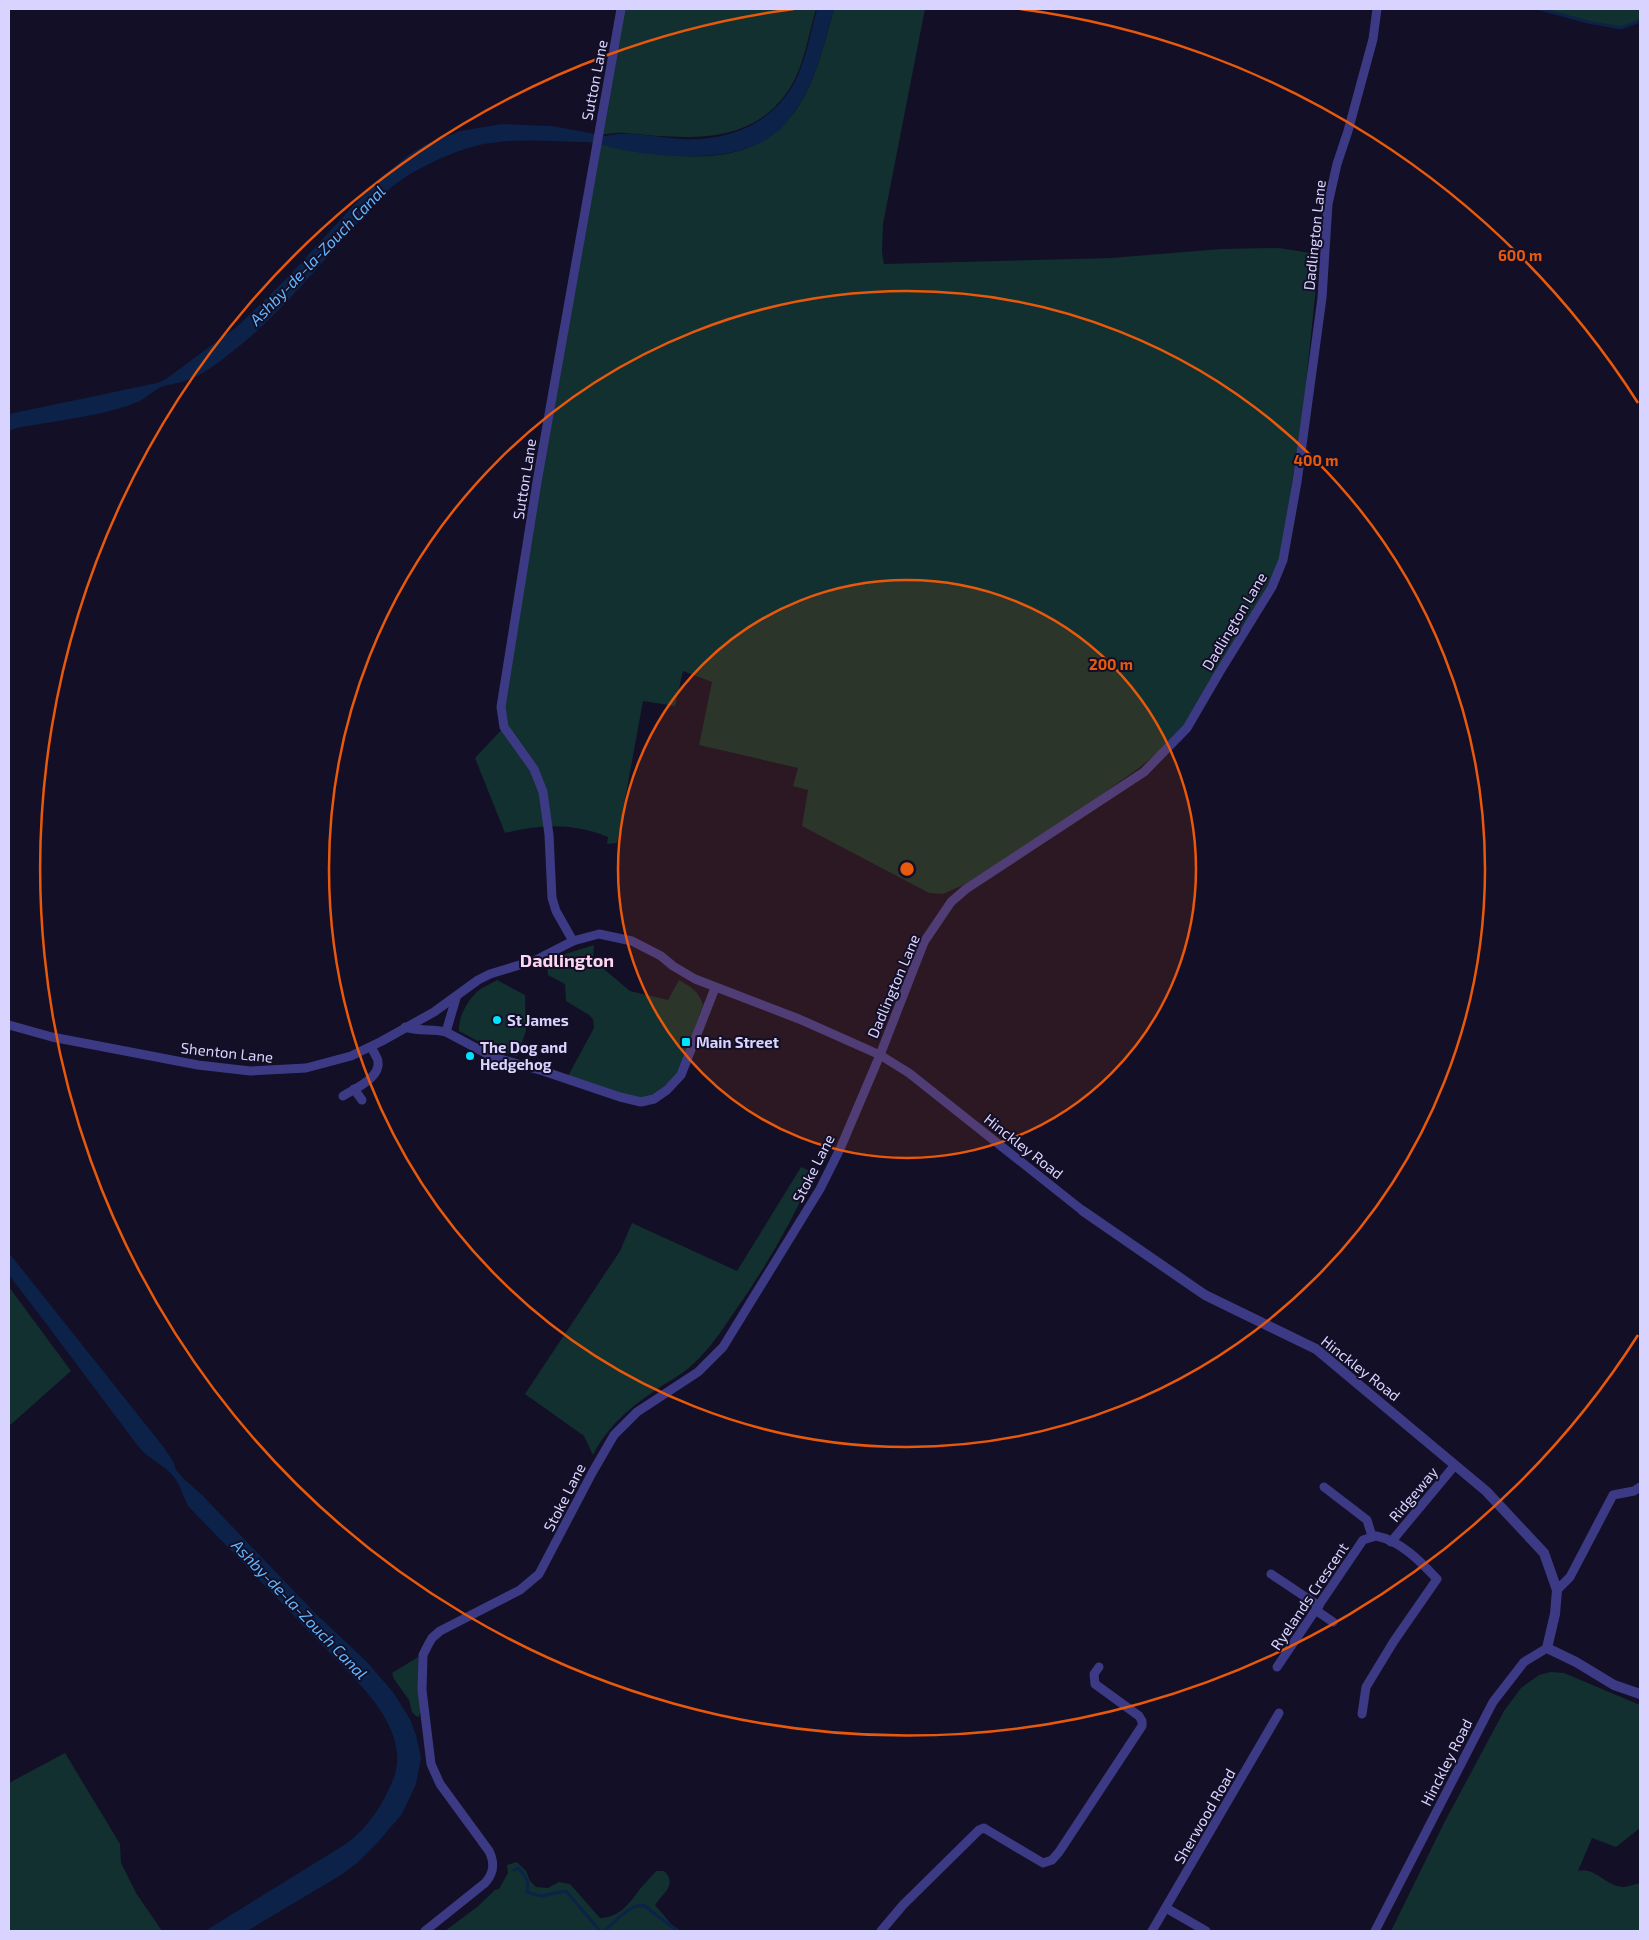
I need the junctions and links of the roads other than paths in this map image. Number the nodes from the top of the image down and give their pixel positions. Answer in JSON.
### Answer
{"nodes":[{"id":1,"x":621,"y":9,"type":"edge"},
{"id":2,"x":1377,"y":9,"type":"edge"},
{"id":3,"x":573,"y":941,"type":"junction"},
{"id":4,"x":715,"y":988,"type":"junction"},
{"id":5,"x":456,"y":998,"type":"junction"},
{"id":6,"x":9,"y":1025,"type":"edge"},
{"id":7,"x":405,"y":1027,"type":"junction"},
{"id":8,"x":446,"y":1032,"type":"junction"},
{"id":9,"x":371,"y":1047,"type":"junction"},
{"id":10,"x":880,"y":1055,"type":"junction"},
{"id":11,"x":354,"y":1089,"type":"junction"},
{"id":12,"x":343,"y":1096,"type":"dead end"},
{"id":13,"x":362,"y":1100,"type":"dead end"},
{"id":14,"x":1083,"y":1211,"type":"joint"},
{"id":15,"x":1455,"y":1465,"type":"junction"},
{"id":16,"x":1324,"y":1487,"type":"dead end"},
{"id":17,"x":1640,"y":1487,"type":"edge"},
{"id":18,"x":1372,"y":1536,"type":"junction"},
{"id":19,"x":1391,"y":1542,"type":"junction"},
{"id":20,"x":1271,"y":1574,"type":"dead end"},
{"id":21,"x":1557,"y":1590,"type":"junction"},
{"id":22,"x":1318,"y":1608,"type":"junction"},
{"id":23,"x":1333,"y":1622,"type":"dead end"},
{"id":24,"x":1547,"y":1648,"type":"junction"},
{"id":25,"x":1099,"y":1667,"type":"dead end"},
{"id":26,"x":1277,"y":1667,"type":"dead end"},
{"id":27,"x":1640,"y":1694,"type":"edge"},
{"id":28,"x":1279,"y":1714,"type":"dead end"},
{"id":29,"x":1362,"y":1714,"type":"dead end"},
{"id":30,"x":1166,"y":1908,"type":"junction"},
{"id":31,"x":425,"y":1931,"type":"edge"},
{"id":32,"x":881,"y":1931,"type":"edge"},
{"id":33,"x":1152,"y":1931,"type":"edge"},
{"id":34,"x":1206,"y":1931,"type":"edge"},
{"id":35,"x":1375,"y":1931,"type":"edge"}],
"edges":[{"from":1,"to":3,"type":"street","name":"Sutton Lane"},
{"from":2,"to":10,"type":"street","name":"Dadlington Lane"},
{"from":3,"to":4,"type":"street"},
{"from":3,"to":5,"type":"street"},
{"from":4,"to":8,"type":"street"},
{"from":4,"to":10,"type":"street","name":"Hinckley Road"},
{"from":5,"to":7,"type":"street","name":"Shenton Lane"},
{"from":5,"to":8,"type":"street"},
{"from":6,"to":9,"type":"street","name":"Shenton Lane"},
{"from":7,"to":8,"type":"street"},
{"from":7,"to":9,"type":"street","name":"Shenton Lane"},
{"from":9,"to":11,"type":"street"},
{"from":10,"to":14,"type":"street","name":"Hinckley Road"},
{"from":10,"to":31,"type":"street","name":"Stoke Lane"},
{"from":11,"to":12,"type":"street"},
{"from":11,"to":13,"type":"street"},
{"from":14,"to":15,"type":"street","name":"Hinckley Road"},
{"from":15,"to":19,"type":"street","name":"Ridgeway"},
{"from":15,"to":21,"type":"street","name":"Hinckley Road"},
{"from":16,"to":18,"type":"street"},
{"from":17,"to":21,"type":"street"},
{"from":18,"to":19,"type":"street"},
{"from":18,"to":22,"type":"street","name":"Ryelands Crescent"},
{"from":19,"to":29,"type":"street"},
{"from":20,"to":22,"type":"street"},
{"from":21,"to":24,"type":"street","name":"Hinckley Road"},
{"from":22,"to":23,"type":"street"},
{"from":22,"to":26,"type":"street","name":"Ryelands Crescent"},
{"from":24,"to":27,"type":"street"},
{"from":24,"to":35,"type":"street","name":"Hinckley Road"},
{"from":25,"to":32,"type":"street"},
{"from":28,"to":30,"type":"street","name":"Sherwood Road"},
{"from":30,"to":33,"type":"street","name":"Sherwood Road"},
{"from":30,"to":34,"type":"street"}]}
